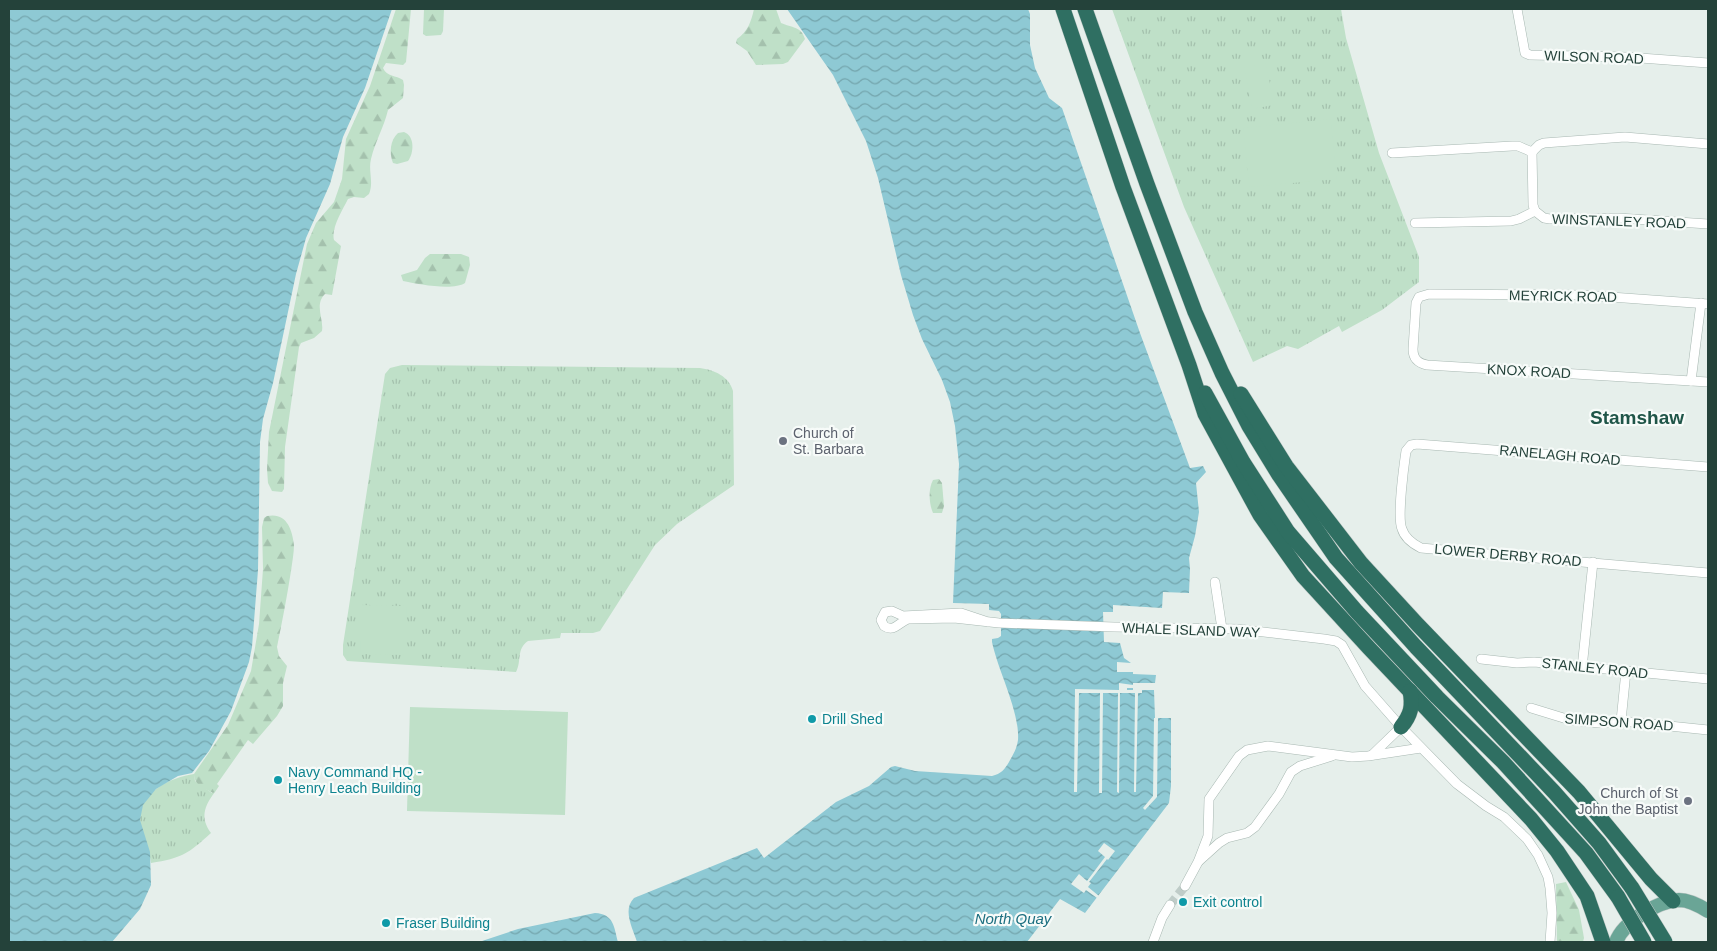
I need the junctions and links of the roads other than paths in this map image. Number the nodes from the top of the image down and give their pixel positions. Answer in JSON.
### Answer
{"nodes":[{"id":1,"x":1063,"y":9,"type":"edge"},
{"id":2,"x":1085,"y":9,"type":"edge"},
{"id":3,"x":1517,"y":9,"type":"edge"},
{"id":4,"x":1708,"y":63,"type":"edge"},
{"id":5,"x":1708,"y":144,"type":"edge"},
{"id":6,"x":1532,"y":152,"type":"junction"},
{"id":7,"x":1392,"y":153,"type":"dead end"},
{"id":8,"x":1535,"y":211,"type":"junction"},
{"id":9,"x":1415,"y":223,"type":"dead end"},
{"id":10,"x":1708,"y":224,"type":"edge"},
{"id":11,"x":1419,"y":298,"type":"joint"},
{"id":12,"x":1705,"y":304,"type":"edge"},
{"id":13,"x":1212,"y":352,"type":"junction"},
{"id":14,"x":1189,"y":365,"type":"junction"},
{"id":15,"x":1691,"y":381,"type":"junction"},
{"id":16,"x":1708,"y":382,"type":"edge"},
{"id":17,"x":1411,"y":445,"type":"joint"},
{"id":18,"x":1708,"y":467,"type":"edge"},
{"id":19,"x":1593,"y":562,"type":"junction"},
{"id":20,"x":1708,"y":573,"type":"edge"},
{"id":21,"x":1215,"y":582,"type":"dead end"},
{"id":22,"x":897,"y":613,"type":"junction"},
{"id":23,"x":988,"y":622,"type":"junction"},
{"id":24,"x":898,"y":625,"type":"junction"},
{"id":25,"x":1222,"y":629,"type":"junction"},
{"id":26,"x":1481,"y":659,"type":"dead end"},
{"id":27,"x":1582,"y":668,"type":"junction"},
{"id":28,"x":1626,"y":671,"type":"junction"},
{"id":29,"x":1708,"y":679,"type":"edge"},
{"id":30,"x":1410,"y":691,"type":"junction"},
{"id":31,"x":1531,"y":708,"type":"dead end"},
{"id":32,"x":1621,"y":721,"type":"junction"},
{"id":33,"x":1401,"y":727,"type":"junction"},
{"id":34,"x":1708,"y":730,"type":"edge"},
{"id":35,"x":1421,"y":748,"type":"junction"},
{"id":36,"x":1335,"y":755,"type":"junction"},
{"id":37,"x":1371,"y":755,"type":"junction"},
{"id":38,"x":1198,"y":862,"type":"junction"},
{"id":39,"x":1570,"y":870,"type":"junction"},
{"id":40,"x":1185,"y":886,"type":"tunnel mouth"},
{"id":41,"x":1708,"y":900,"type":"edge"},
{"id":42,"x":1680,"y":901,"type":"junction"},
{"id":43,"x":1170,"y":905,"type":"tunnel mouth"},
{"id":44,"x":1708,"y":911,"type":"edge"},
{"id":45,"x":1153,"y":942,"type":"edge"},
{"id":46,"x":1550,"y":942,"type":"edge"},
{"id":47,"x":1594,"y":942,"type":"edge"},
{"id":48,"x":1603,"y":942,"type":"edge"},
{"id":49,"x":1616,"y":942,"type":"edge"},
{"id":50,"x":1644,"y":942,"type":"edge"},
{"id":51,"x":1665,"y":942,"type":"edge"}],
"edges":[{"from":1,"to":14,"type":"highway"},
{"from":2,"to":13,"type":"highway"},
{"from":3,"to":4,"type":"street","name":"WILSON ROAD"},
{"from":5,"to":6,"type":"street"},
{"from":6,"to":7,"type":"street"},
{"from":6,"to":8,"type":"street"},
{"from":8,"to":9,"type":"street","name":"WINSTANLEY ROAD"},
{"from":8,"to":10,"type":"street","name":"WINSTANLEY ROAD"},
{"from":11,"to":12,"type":"street","name":"MEYRICK ROAD"},
{"from":11,"to":15,"type":"street","name":"KNOX ROAD"},
{"from":12,"to":15,"type":"street"},
{"from":13,"to":42,"type":"highway"},
{"from":13,"to":51,"type":"highway","bridge":true},
{"from":14,"to":30,"type":"highway"},
{"from":14,"to":50,"type":"highway","bridge":true},
{"from":15,"to":16,"type":"street","name":"KNOX ROAD"},
{"from":17,"to":18,"type":"street","name":"RANELAGH ROAD"},
{"from":17,"to":19,"type":"street","name":"LOWER DERBY ROAD"},
{"from":19,"to":20,"type":"street","name":"LOWER DERBY ROAD"},
{"from":19,"to":27,"type":"street"},
{"from":21,"to":25,"type":"street"},
{"from":22,"to":23,"type":"street"},
{"from":22,"to":24,"type":"street"},
{"from":22,"to":24,"type":"street"},
{"from":23,"to":24,"type":"street"},
{"from":23,"to":25,"type":"street","name":"WHALE ISLAND WAY"},
{"from":25,"to":33,"type":"street","name":"WHALE ISLAND WAY"},
{"from":26,"to":27,"type":"street","name":"STANLEY ROAD"},
{"from":27,"to":28,"type":"street","name":"STANLEY ROAD"},
{"from":28,"to":29,"type":"street","name":"STANLEY ROAD"},
{"from":28,"to":32,"type":"street"},
{"from":30,"to":33,"type":"highway"},
{"from":30,"to":39,"type":"highway"},
{"from":31,"to":32,"type":"street","name":"SIMPSON ROAD"},
{"from":32,"to":34,"type":"street","name":"SIMPSON ROAD"},
{"from":33,"to":35,"type":"street","name":"WHALE ISLAND WAY"},
{"from":33,"to":37,"type":"street"},
{"from":35,"to":37,"type":"street"},
{"from":35,"to":46,"type":"street","name":"WHALE ISLAND WAY"},
{"from":36,"to":37,"type":"street"},
{"from":36,"to":38,"type":"street"},
{"from":36,"to":38,"type":"street"},
{"from":38,"to":40,"type":"street"},
{"from":39,"to":47,"type":"highway"},
{"from":39,"to":48,"type":"highway"},
{"from":41,"to":42,"type":"main road"},
{"from":42,"to":44,"type":"main road"},
{"from":42,"to":49,"type":"main road"},
{"from":43,"to":45,"type":"street"}]}
